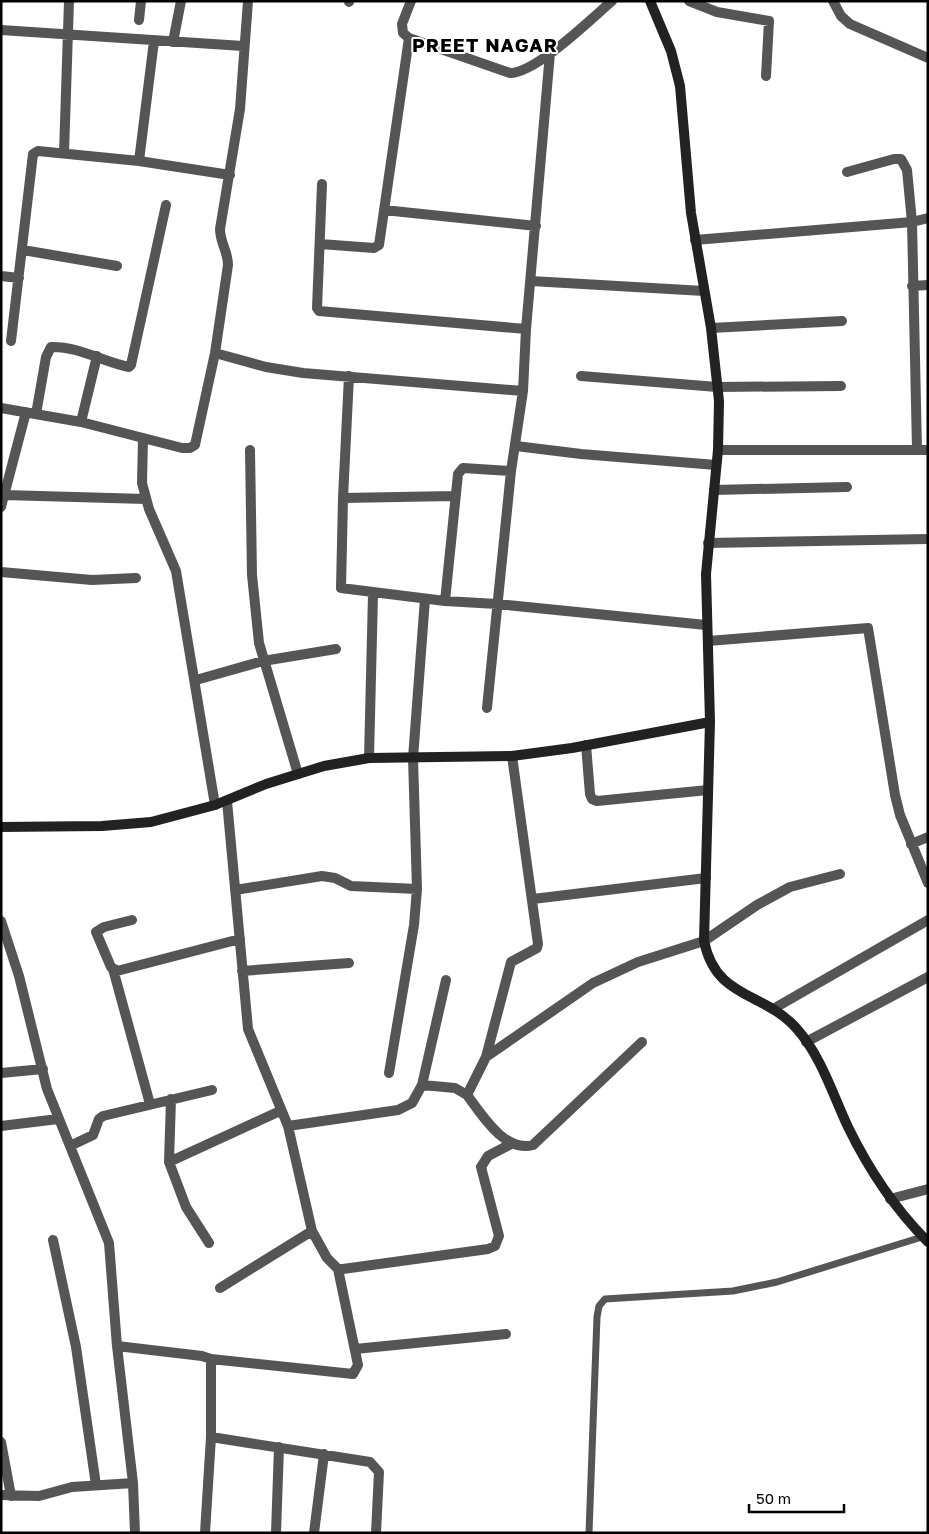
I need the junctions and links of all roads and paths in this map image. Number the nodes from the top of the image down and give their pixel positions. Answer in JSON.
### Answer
{"nodes":[{"id":1,"x":69,"y":1,"type":"edge"},
{"id":2,"x":141,"y":1,"type":"edge"},
{"id":3,"x":181,"y":1,"type":"edge"},
{"id":4,"x":248,"y":1,"type":"edge"},
{"id":5,"x":411,"y":1,"type":"edge"},
{"id":6,"x":612,"y":1,"type":"edge"},
{"id":7,"x":650,"y":1,"type":"edge"},
{"id":8,"x":689,"y":1,"type":"edge"},
{"id":9,"x":833,"y":1,"type":"edge"},
{"id":10,"x":139,"y":20,"type":"dead end"},
{"id":11,"x":1,"y":30,"type":"edge"},
{"id":12,"x":66,"y":35,"type":"junction"},
{"id":13,"x":409,"y":38,"type":"junction"},
{"id":14,"x":154,"y":41,"type":"junction"},
{"id":15,"x":173,"y":42,"type":"junction"},
{"id":16,"x":243,"y":46,"type":"junction"},
{"id":17,"x":550,"y":53,"type":"junction"},
{"id":18,"x":928,"y":58,"type":"edge"},
{"id":19,"x":766,"y":76,"type":"dead end"},
{"id":20,"x":64,"y":153,"type":"junction"},
{"id":21,"x":139,"y":161,"type":"junction"},
{"id":22,"x":847,"y":172,"type":"dead end"},
{"id":23,"x":230,"y":175,"type":"junction"},
{"id":24,"x":322,"y":184,"type":"dead end"},
{"id":25,"x":166,"y":205,"type":"dead end"},
{"id":26,"x":384,"y":210,"type":"junction"},
{"id":27,"x":928,"y":218,"type":"edge"},
{"id":28,"x":912,"y":222,"type":"junction"},
{"id":29,"x":536,"y":226,"type":"junction"},
{"id":30,"x":695,"y":240,"type":"junction"},
{"id":31,"x":320,"y":244,"type":"junction"},
{"id":32,"x":23,"y":250,"type":"junction"},
{"id":33,"x":117,"y":266,"type":"dead end"},
{"id":34,"x":1,"y":276,"type":"edge"},
{"id":35,"x":19,"y":278,"type":"junction"},
{"id":36,"x":531,"y":281,"type":"junction"},
{"id":37,"x":928,"y":285,"type":"edge"},
{"id":38,"x":912,"y":286,"type":"junction"},
{"id":39,"x":704,"y":292,"type":"junction"},
{"id":40,"x":842,"y":321,"type":"dead end"},
{"id":41,"x":711,"y":328,"type":"junction"},
{"id":42,"x":526,"y":329,"type":"junction"},
{"id":43,"x":11,"y":341,"type":"dead end"},
{"id":44,"x":215,"y":353,"type":"junction"},
{"id":45,"x":97,"y":356,"type":"junction"},
{"id":46,"x":350,"y":376,"type":"junction"},
{"id":47,"x":581,"y":376,"type":"dead end"},
{"id":48,"x":840,"y":386,"type":"dead end"},
{"id":49,"x":717,"y":387,"type":"junction"},
{"id":50,"x":523,"y":391,"type":"junction"},
{"id":51,"x":1,"y":408,"type":"edge"},
{"id":52,"x":31,"y":413,"type":"junction"},
{"id":53,"x":81,"y":422,"type":"junction"},
{"id":54,"x":143,"y":439,"type":"junction"},
{"id":55,"x":516,"y":446,"type":"junction"},
{"id":56,"x":250,"y":450,"type":"dead end"},
{"id":57,"x":718,"y":450,"type":"junction"},
{"id":58,"x":923,"y":450,"type":"edge"},
{"id":59,"x":716,"y":465,"type":"junction"},
{"id":60,"x":511,"y":471,"type":"junction"},
{"id":61,"x":847,"y":487,"type":"dead end"},
{"id":62,"x":714,"y":490,"type":"junction"},
{"id":63,"x":4,"y":495,"type":"junction"},
{"id":64,"x":454,"y":496,"type":"junction"},
{"id":65,"x":342,"y":498,"type":"junction"},
{"id":66,"x":146,"y":499,"type":"junction"},
{"id":67,"x":1,"y":507,"type":"edge"},
{"id":68,"x":928,"y":539,"type":"edge"},
{"id":69,"x":708,"y":544,"type":"junction"},
{"id":70,"x":1,"y":572,"type":"edge"},
{"id":71,"x":136,"y":578,"type":"dead end"},
{"id":72,"x":373,"y":594,"type":"junction"},
{"id":73,"x":425,"y":599,"type":"junction"},
{"id":74,"x":445,"y":601,"type":"junction"},
{"id":75,"x":497,"y":604,"type":"junction"},
{"id":76,"x":706,"y":625,"type":"junction"},
{"id":77,"x":708,"y":641,"type":"junction"},
{"id":78,"x":336,"y":649,"type":"dead end"},
{"id":79,"x":263,"y":661,"type":"junction"},
{"id":80,"x":196,"y":680,"type":"junction"},
{"id":81,"x":487,"y":708,"type":"dead end"},
{"id":82,"x":710,"y":722,"type":"junction"},
{"id":83,"x":586,"y":745,"type":"junction"},
{"id":84,"x":512,"y":756,"type":"junction"},
{"id":85,"x":369,"y":758,"type":"junction"},
{"id":86,"x":413,"y":758,"type":"junction"},
{"id":87,"x":298,"y":774,"type":"junction"},
{"id":88,"x":708,"y":790,"type":"junction"},
{"id":89,"x":227,"y":801,"type":"junction"},
{"id":90,"x":215,"y":805,"type":"junction"},
{"id":91,"x":1,"y":827,"type":"edge"},
{"id":92,"x":928,"y":837,"type":"edge"},
{"id":93,"x":911,"y":844,"type":"junction"},
{"id":94,"x":840,"y":874,"type":"dead end"},
{"id":95,"x":706,"y":878,"type":"junction"},
{"id":96,"x":928,"y":883,"type":"edge"},
{"id":97,"x":417,"y":889,"type":"junction"},
{"id":98,"x":235,"y":890,"type":"junction"},
{"id":99,"x":533,"y":899,"type":"junction"},
{"id":100,"x":132,"y":920,"type":"dead end"},
{"id":101,"x":928,"y":920,"type":"edge"},
{"id":102,"x":1,"y":921,"type":"edge"},
{"id":103,"x":240,"y":939,"type":"junction"},
{"id":104,"x":704,"y":942,"type":"junction"},
{"id":105,"x":349,"y":963,"type":"dead end"},
{"id":106,"x":113,"y":969,"type":"junction"},
{"id":107,"x":242,"y":970,"type":"junction"},
{"id":108,"x":928,"y":977,"type":"edge"},
{"id":109,"x":446,"y":980,"type":"dead end"},
{"id":110,"x":773,"y":1009,"type":"junction"},
{"id":111,"x":642,"y":1042,"type":"dead end"},
{"id":112,"x":806,"y":1042,"type":"junction"},
{"id":113,"x":486,"y":1057,"type":"junction"},
{"id":114,"x":43,"y":1069,"type":"junction"},
{"id":115,"x":1,"y":1073,"type":"edge"},
{"id":116,"x":389,"y":1073,"type":"dead end"},
{"id":117,"x":422,"y":1085,"type":"junction"},
{"id":118,"x":212,"y":1090,"type":"dead end"},
{"id":119,"x":467,"y":1095,"type":"junction"},
{"id":120,"x":171,"y":1099,"type":"junction"},
{"id":121,"x":150,"y":1104,"type":"junction"},
{"id":122,"x":280,"y":1111,"type":"junction"},
{"id":123,"x":58,"y":1119,"type":"junction"},
{"id":124,"x":1,"y":1126,"type":"edge"},
{"id":125,"x":288,"y":1126,"type":"junction"},
{"id":126,"x":511,"y":1144,"type":"junction"},
{"id":127,"x":70,"y":1146,"type":"junction"},
{"id":128,"x":169,"y":1162,"type":"junction"},
{"id":129,"x":928,"y":1189,"type":"edge"},
{"id":130,"x":890,"y":1199,"type":"junction"},
{"id":131,"x":312,"y":1231,"type":"junction"},
{"id":132,"x":53,"y":1240,"type":"dead end"},
{"id":133,"x":925,"y":1240,"type":"edge"},
{"id":134,"x":209,"y":1242,"type":"dead end"},
{"id":135,"x":336,"y":1268,"type":"junction"},
{"id":136,"x":220,"y":1288,"type":"dead end"},
{"id":137,"x":506,"y":1334,"type":"dead end"},
{"id":138,"x":117,"y":1346,"type":"junction"},
{"id":139,"x":354,"y":1349,"type":"junction"},
{"id":140,"x":211,"y":1359,"type":"junction"},
{"id":141,"x":211,"y":1437,"type":"junction"},
{"id":142,"x":1,"y":1442,"type":"edge"},
{"id":143,"x":279,"y":1447,"type":"junction"},
{"id":144,"x":324,"y":1454,"type":"junction"},
{"id":145,"x":133,"y":1483,"type":"junction"},
{"id":146,"x":96,"y":1485,"type":"junction"},
{"id":147,"x":6,"y":1496,"type":"edge"},
{"id":148,"x":135,"y":1533,"type":"edge"},
{"id":149,"x":205,"y":1533,"type":"edge"},
{"id":150,"x":276,"y":1533,"type":"edge"},
{"id":151,"x":314,"y":1533,"type":"edge"},
{"id":152,"x":376,"y":1533,"type":"edge"},
{"id":153,"x":589,"y":1533,"type":"edge"}],
"edges":[{"from":1,"to":12,"type":"street"},
{"from":2,"to":10,"type":"street"},
{"from":3,"to":15,"type":"street"},
{"from":4,"to":16,"type":"street"},
{"from":5,"to":13,"type":"street"},
{"from":6,"to":17,"type":"street"},
{"from":7,"to":30,"type":"street"},
{"from":8,"to":19,"type":"street"},
{"from":9,"to":18,"type":"street"},
{"from":11,"to":12,"type":"street"},
{"from":12,"to":14,"type":"street"},
{"from":12,"to":20,"type":"street"},
{"from":13,"to":17,"type":"street"},
{"from":13,"to":26,"type":"street"},
{"from":14,"to":15,"type":"street"},
{"from":14,"to":21,"type":"street"},
{"from":15,"to":16,"type":"street"},
{"from":16,"to":23,"type":"street"},
{"from":17,"to":29,"type":"street"},
{"from":20,"to":21,"type":"street"},
{"from":20,"to":32,"type":"street"},
{"from":21,"to":23,"type":"street"},
{"from":22,"to":28,"type":"street"},
{"from":23,"to":44,"type":"street"},
{"from":24,"to":31,"type":"street"},
{"from":25,"to":45,"type":"street"},
{"from":26,"to":29,"type":"street"},
{"from":26,"to":31,"type":"street"},
{"from":27,"to":28,"type":"street"},
{"from":28,"to":30,"type":"street"},
{"from":28,"to":38,"type":"street"},
{"from":29,"to":36,"type":"street"},
{"from":30,"to":39,"type":"street"},
{"from":31,"to":42,"type":"street"},
{"from":32,"to":33,"type":"street"},
{"from":32,"to":35,"type":"street"},
{"from":34,"to":35,"type":"street"},
{"from":35,"to":43,"type":"street"},
{"from":36,"to":39,"type":"street"},
{"from":36,"to":42,"type":"street"},
{"from":37,"to":38,"type":"street"},
{"from":38,"to":58,"type":"street"},
{"from":39,"to":41,"type":"street"},
{"from":40,"to":41,"type":"street"},
{"from":41,"to":49,"type":"street"},
{"from":42,"to":50,"type":"street"},
{"from":44,"to":46,"type":"street"},
{"from":44,"to":54,"type":"street"},
{"from":45,"to":52,"type":"street"},
{"from":45,"to":53,"type":"street"},
{"from":46,"to":50,"type":"street"},
{"from":46,"to":65,"type":"street"},
{"from":47,"to":49,"type":"street"},
{"from":48,"to":49,"type":"street"},
{"from":49,"to":57,"type":"street"},
{"from":50,"to":55,"type":"street"},
{"from":51,"to":52,"type":"street"},
{"from":52,"to":53,"type":"street"},
{"from":52,"to":63,"type":"street"},
{"from":53,"to":54,"type":"street"},
{"from":54,"to":66,"type":"street"},
{"from":55,"to":59,"type":"street"},
{"from":55,"to":60,"type":"street"},
{"from":56,"to":79,"type":"street"},
{"from":57,"to":58,"type":"street"},
{"from":57,"to":59,"type":"street"},
{"from":59,"to":62,"type":"street"},
{"from":60,"to":64,"type":"street"},
{"from":60,"to":75,"type":"street"},
{"from":61,"to":62,"type":"street"},
{"from":62,"to":69,"type":"street"},
{"from":63,"to":66,"type":"street"},
{"from":63,"to":67,"type":"street"},
{"from":64,"to":65,"type":"street"},
{"from":64,"to":74,"type":"street"},
{"from":65,"to":72,"type":"street"},
{"from":66,"to":80,"type":"street"},
{"from":68,"to":69,"type":"street"},
{"from":69,"to":76,"type":"street"},
{"from":70,"to":71,"type":"street"},
{"from":72,"to":73,"type":"street"},
{"from":72,"to":85,"type":"street"},
{"from":73,"to":74,"type":"street"},
{"from":73,"to":86,"type":"street"},
{"from":74,"to":75,"type":"street"},
{"from":75,"to":76,"type":"street"},
{"from":75,"to":81,"type":"street"},
{"from":76,"to":77,"type":"street"},
{"from":77,"to":82,"type":"street"},
{"from":77,"to":93,"type":"street"},
{"from":78,"to":79,"type":"street"},
{"from":79,"to":80,"type":"street"},
{"from":79,"to":87,"type":"street"},
{"from":80,"to":90,"type":"street"},
{"from":82,"to":83,"type":"street"},
{"from":82,"to":88,"type":"street"},
{"from":83,"to":84,"type":"street"},
{"from":83,"to":88,"type":"street"},
{"from":84,"to":86,"type":"street"},
{"from":84,"to":99,"type":"street"},
{"from":85,"to":86,"type":"street"},
{"from":85,"to":87,"type":"street"},
{"from":86,"to":97,"type":"street"},
{"from":87,"to":89,"type":"street"},
{"from":88,"to":95,"type":"street"},
{"from":89,"to":90,"type":"street"},
{"from":89,"to":98,"type":"street"},
{"from":90,"to":91,"type":"street"},
{"from":92,"to":93,"type":"street"},
{"from":93,"to":96,"type":"street"},
{"from":94,"to":104,"type":"street"},
{"from":95,"to":99,"type":"street"},
{"from":95,"to":104,"type":"street"},
{"from":97,"to":98,"type":"street"},
{"from":97,"to":116,"type":"street"},
{"from":98,"to":103,"type":"street"},
{"from":99,"to":113,"type":"street"},
{"from":100,"to":106,"type":"street"},
{"from":101,"to":110,"type":"street"},
{"from":102,"to":114,"type":"street"},
{"from":103,"to":106,"type":"street"},
{"from":103,"to":107,"type":"street"},
{"from":104,"to":110,"type":"street"},
{"from":104,"to":113,"type":"street"},
{"from":105,"to":107,"type":"street"},
{"from":106,"to":121,"type":"street"},
{"from":107,"to":122,"type":"street"},
{"from":108,"to":112,"type":"street"},
{"from":109,"to":117,"type":"street"},
{"from":110,"to":112,"type":"street"},
{"from":111,"to":126,"type":"street"},
{"from":112,"to":130,"type":"street"},
{"from":113,"to":119,"type":"street"},
{"from":114,"to":115,"type":"street"},
{"from":114,"to":123,"type":"street"},
{"from":117,"to":119,"type":"street"},
{"from":117,"to":125,"type":"street"},
{"from":118,"to":120,"type":"street"},
{"from":119,"to":126,"type":"street"},
{"from":120,"to":121,"type":"street"},
{"from":120,"to":128,"type":"street"},
{"from":121,"to":127,"type":"street"},
{"from":122,"to":125,"type":"street"},
{"from":122,"to":128,"type":"street"},
{"from":123,"to":124,"type":"street"},
{"from":123,"to":127,"type":"street"},
{"from":125,"to":131,"type":"street"},
{"from":126,"to":135,"type":"street"},
{"from":127,"to":138,"type":"street"},
{"from":128,"to":134,"type":"street"},
{"from":129,"to":130,"type":"street"},
{"from":130,"to":133,"type":"street"},
{"from":131,"to":135,"type":"street"},
{"from":131,"to":136,"type":"street"},
{"from":132,"to":146,"type":"street"},
{"from":133,"to":153,"type":"lane"},
{"from":135,"to":139,"type":"street"},
{"from":137,"to":139,"type":"street"},
{"from":138,"to":140,"type":"street"},
{"from":138,"to":145,"type":"street"},
{"from":139,"to":140,"type":"street"},
{"from":140,"to":141,"type":"street"},
{"from":141,"to":143,"type":"street"},
{"from":141,"to":149,"type":"street"},
{"from":142,"to":147,"type":"street"},
{"from":143,"to":144,"type":"street"},
{"from":143,"to":150,"type":"street"},
{"from":144,"to":151,"type":"street"},
{"from":144,"to":152,"type":"street"},
{"from":145,"to":146,"type":"street"},
{"from":145,"to":148,"type":"street"},
{"from":146,"to":147,"type":"street"}]}
